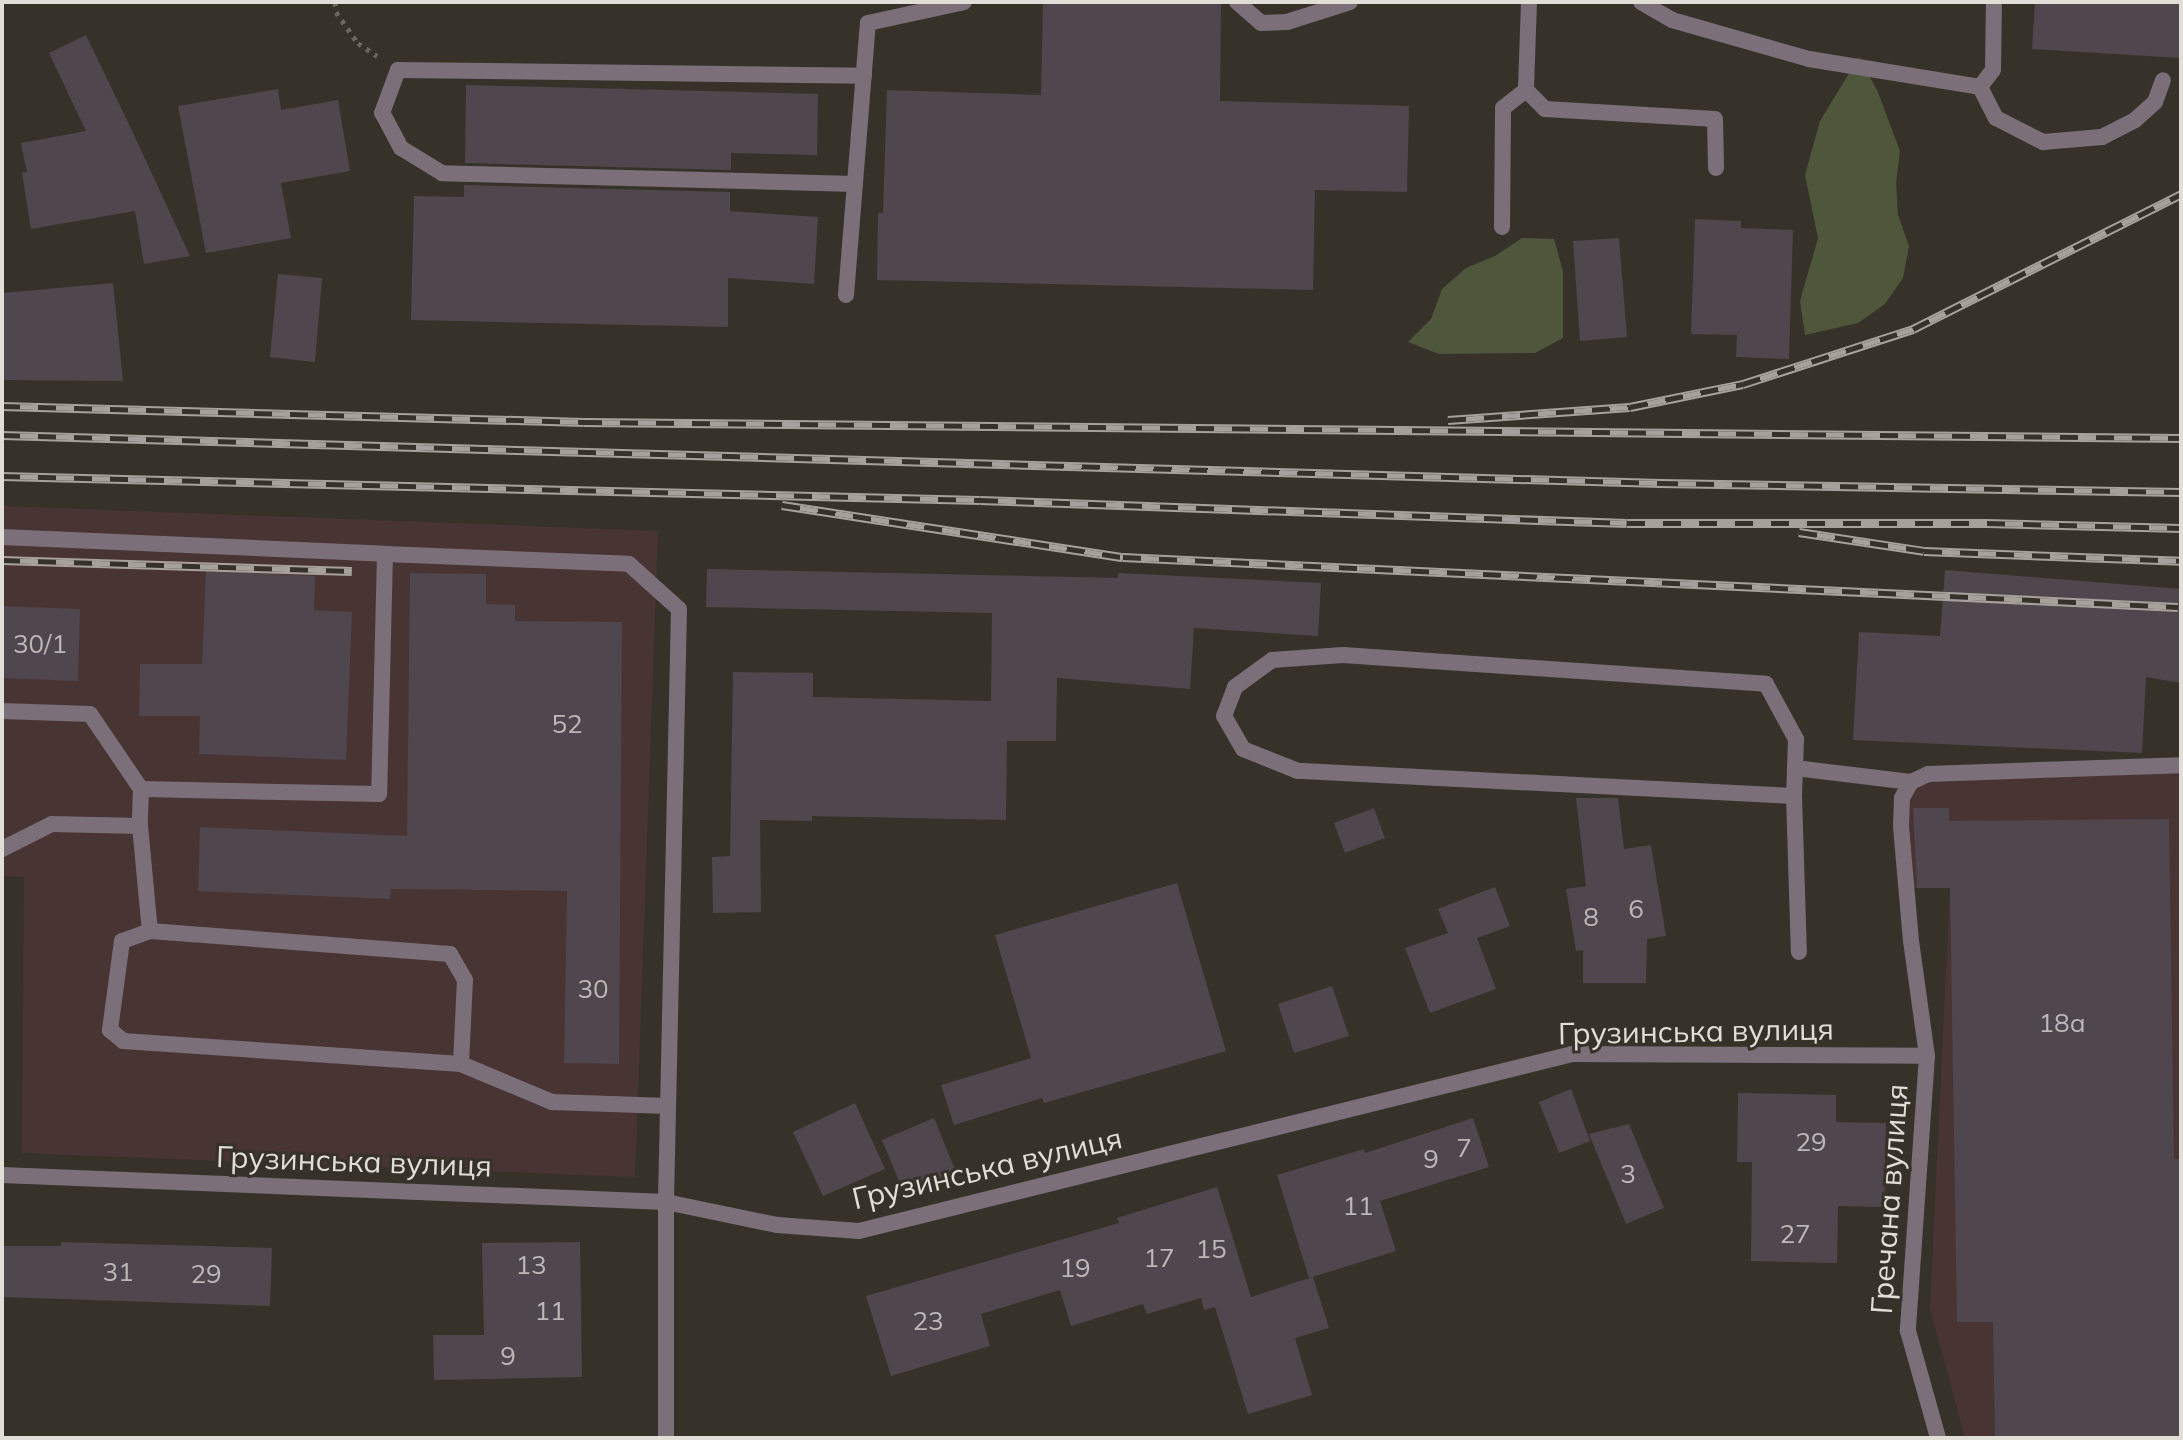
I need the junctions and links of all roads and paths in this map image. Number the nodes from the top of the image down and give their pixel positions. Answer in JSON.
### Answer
{"nodes":[{"id":1,"x":335,"y":2,"type":"edge"},
{"id":2,"x":964,"y":2,"type":"edge"},
{"id":3,"x":1237,"y":2,"type":"edge"},
{"id":4,"x":1350,"y":2,"type":"edge"},
{"id":5,"x":1529,"y":2,"type":"edge"},
{"id":6,"x":1641,"y":2,"type":"edge"},
{"id":7,"x":1994,"y":2,"type":"edge"},
{"id":8,"x":398,"y":70,"type":"junction"},
{"id":9,"x":864,"y":76,"type":"junction"},
{"id":10,"x":2163,"y":80,"type":"dead end"},
{"id":11,"x":1980,"y":87,"type":"junction"},
{"id":12,"x":1526,"y":90,"type":"junction"},
{"id":13,"x":1716,"y":168,"type":"dead end"},
{"id":14,"x":855,"y":184,"type":"junction"},
{"id":15,"x":1502,"y":227,"type":"dead end"},
{"id":16,"x":846,"y":295,"type":"dead end"},
{"id":17,"x":2,"y":537,"type":"edge"},
{"id":18,"x":385,"y":554,"type":"junction"},
{"id":19,"x":2,"y":711,"type":"edge"},
{"id":20,"x":2181,"y":765,"type":"edge"},
{"id":21,"x":1795,"y":768,"type":"junction"},
{"id":22,"x":1911,"y":782,"type":"junction"},
{"id":23,"x":141,"y":789,"type":"junction"},
{"id":24,"x":1794,"y":796,"type":"junction"},
{"id":25,"x":140,"y":826,"type":"junction"},
{"id":26,"x":2,"y":849,"type":"edge"},
{"id":27,"x":150,"y":931,"type":"junction"},
{"id":28,"x":1799,"y":952,"type":"dead end"},
{"id":29,"x":1927,"y":1056,"type":"junction"},
{"id":30,"x":461,"y":1064,"type":"junction"},
{"id":31,"x":668,"y":1106,"type":"junction"},
{"id":32,"x":2,"y":1175,"type":"edge"},
{"id":33,"x":666,"y":1202,"type":"junction"},
{"id":34,"x":666,"y":1438,"type":"edge"},
{"id":35,"x":1938,"y":1438,"type":"edge"}],
"edges":[{"from":1,"to":8,"type":"path"},
{"from":2,"to":9,"type":"street"},
{"from":3,"to":4,"type":"street"},
{"from":5,"to":12,"type":"street"},
{"from":6,"to":11,"type":"street"},
{"from":7,"to":11,"type":"street"},
{"from":8,"to":9,"type":"street"},
{"from":8,"to":14,"type":"street"},
{"from":9,"to":14,"type":"street"},
{"from":10,"to":11,"type":"street"},
{"from":12,"to":13,"type":"street"},
{"from":12,"to":15,"type":"street"},
{"from":14,"to":16,"type":"street"},
{"from":17,"to":18,"type":"street"},
{"from":18,"to":23,"type":"street"},
{"from":18,"to":31,"type":"street"},
{"from":19,"to":23,"type":"street"},
{"from":20,"to":22,"type":"street"},
{"from":21,"to":22,"type":"street"},
{"from":21,"to":24,"type":"street"},
{"from":21,"to":24,"type":"street"},
{"from":22,"to":29,"type":"street","name":"Гречана вулиця"},
{"from":23,"to":25,"type":"street"},
{"from":24,"to":28,"type":"street"},
{"from":25,"to":26,"type":"street"},
{"from":25,"to":27,"type":"street"},
{"from":27,"to":30,"type":"street"},
{"from":27,"to":30,"type":"street"},
{"from":29,"to":33,"type":"street","name":"Грузинська вулиця"},
{"from":29,"to":35,"type":"street","name":"Гречана вулиця"},
{"from":30,"to":31,"type":"street"},
{"from":31,"to":33,"type":"street"},
{"from":32,"to":33,"type":"street","name":"Грузинська вулиця"},
{"from":33,"to":34,"type":"street"}]}
